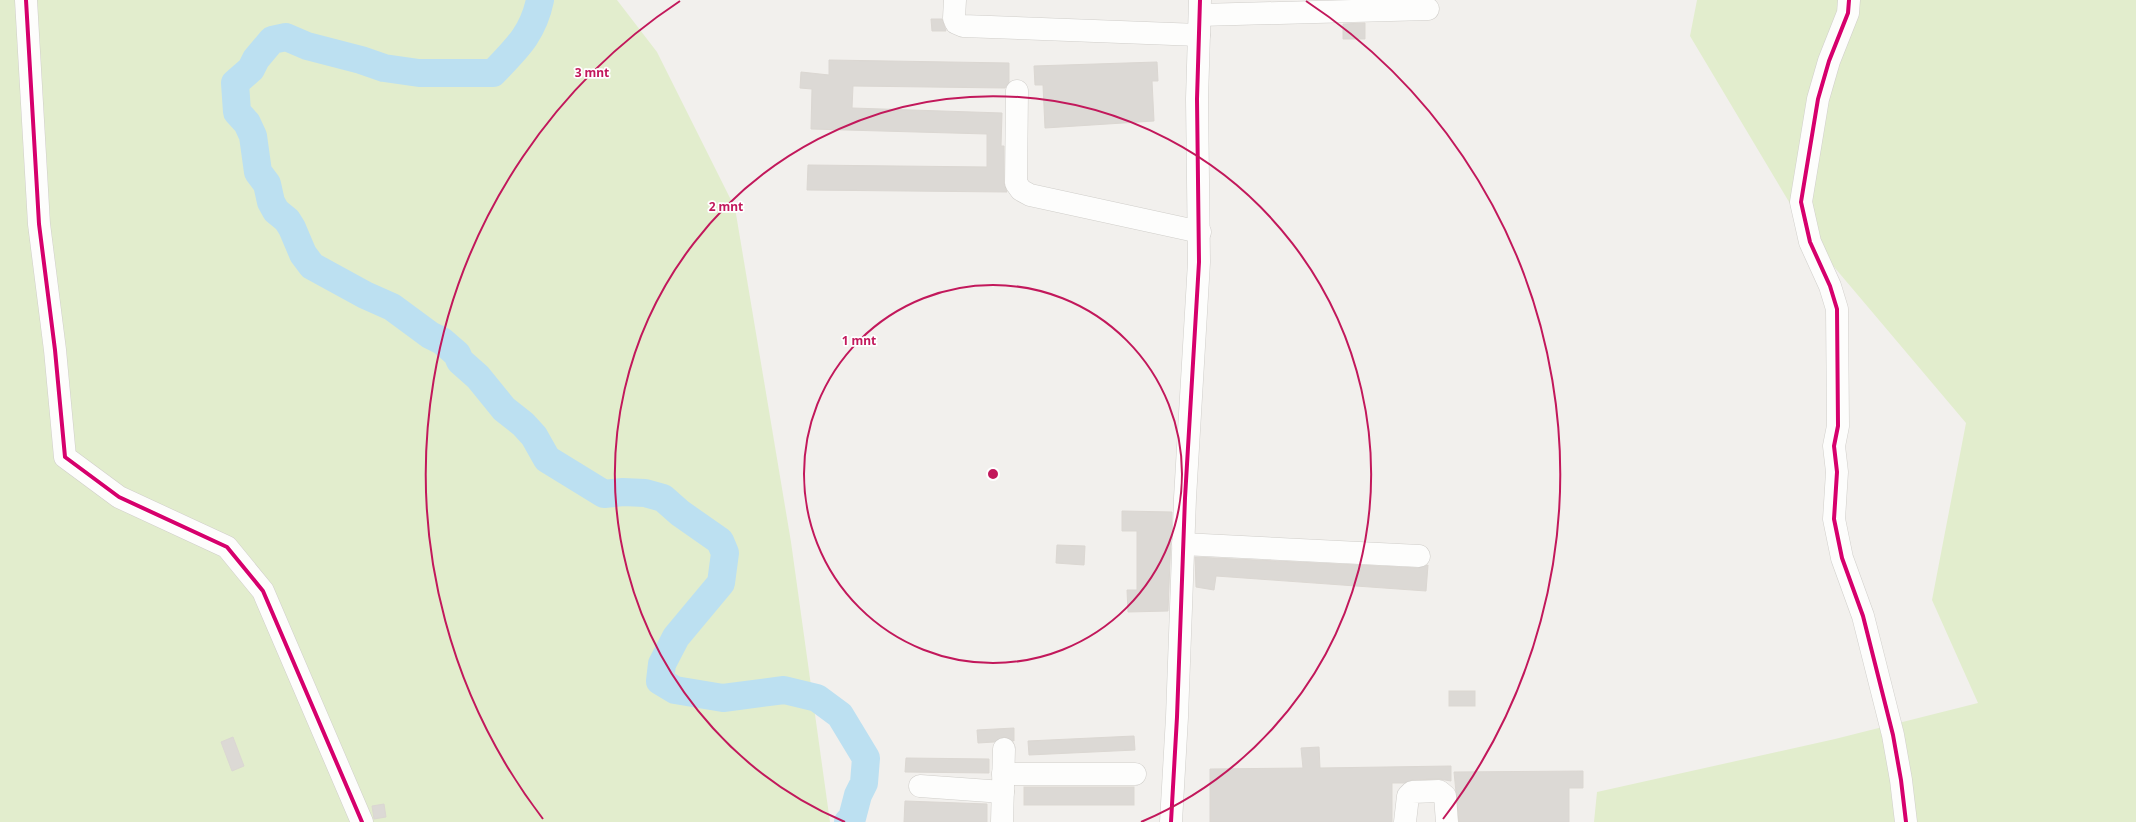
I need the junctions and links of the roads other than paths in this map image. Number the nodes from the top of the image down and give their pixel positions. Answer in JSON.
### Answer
{"nodes":[{"id":1,"x":26,"y":0,"type":"edge"},
{"id":2,"x":955,"y":0,"type":"edge"},
{"id":3,"x":1849,"y":0,"type":"edge"},
{"id":4,"x":1428,"y":9,"type":"dead end"},
{"id":5,"x":1199,"y":17,"type":"edge"},
{"id":6,"x":1017,"y":92,"type":"dead end"},
{"id":7,"x":1200,"y":232,"type":"junction"},
{"id":8,"x":1183,"y":544,"type":"junction"},
{"id":9,"x":1419,"y":556,"type":"dead end"},
{"id":10,"x":1004,"y":749,"type":"dead end"},
{"id":11,"x":1135,"y":774,"type":"dead end"},
{"id":12,"x":1003,"y":783,"type":"junction"},
{"id":13,"x":920,"y":786,"type":"dead end"},
{"id":14,"x":362,"y":822,"type":"edge"},
{"id":15,"x":1002,"y":822,"type":"edge"},
{"id":16,"x":1171,"y":822,"type":"edge"},
{"id":17,"x":1406,"y":822,"type":"edge"},
{"id":18,"x":1447,"y":822,"type":"edge"},
{"id":19,"x":1906,"y":822,"type":"edge"}],
"edges":[{"from":1,"to":14,"type":"street"},
{"from":2,"to":5,"type":"street"},
{"from":3,"to":19,"type":"street"},
{"from":4,"to":5,"type":"street"},
{"from":5,"to":7,"type":"street"},
{"from":6,"to":7,"type":"street"},
{"from":7,"to":8,"type":"street"},
{"from":8,"to":9,"type":"street"},
{"from":8,"to":16,"type":"street"},
{"from":10,"to":12,"type":"street"},
{"from":11,"to":12,"type":"street"},
{"from":12,"to":13,"type":"street"},
{"from":12,"to":15,"type":"street"},
{"from":17,"to":18,"type":"street"}]}
